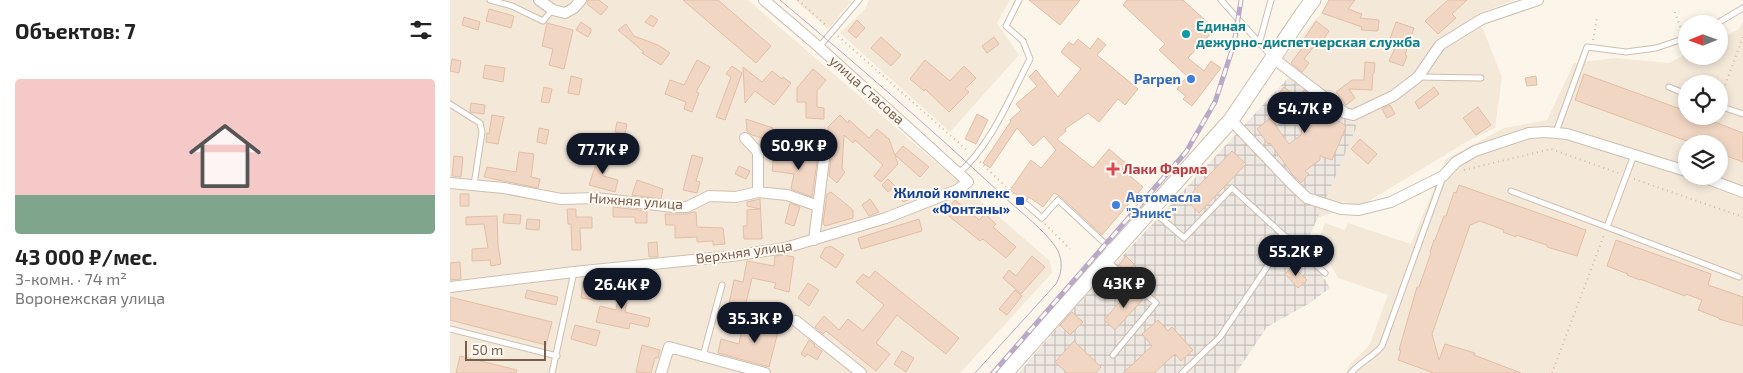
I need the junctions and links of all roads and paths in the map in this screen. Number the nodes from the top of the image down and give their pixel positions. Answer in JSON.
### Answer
{"nodes":[{"id":1,"x":490,"y":0,"type":"edge"},
{"id":2,"x":540,"y":0,"type":"edge"},
{"id":3,"x":581,"y":0,"type":"edge"},
{"id":4,"x":764,"y":0,"type":"edge"},
{"id":5,"x":798,"y":0,"type":"edge"},
{"id":6,"x":866,"y":0,"type":"edge"},
{"id":7,"x":1019,"y":0,"type":"edge"},
{"id":8,"x":1221,"y":0,"type":"edge"},
{"id":9,"x":1271,"y":0,"type":"edge"},
{"id":10,"x":1313,"y":0,"type":"edge"},
{"id":11,"x":1538,"y":0,"type":"edge"},
{"id":12,"x":858,"y":1,"type":"edge"},
{"id":13,"x":1743,"y":8,"type":"edge"},
{"id":14,"x":553,"y":10,"type":"junction"},
{"id":15,"x":1675,"y":12,"type":"dead end"},
{"id":16,"x":1728,"y":17,"type":"edge"},
{"id":17,"x":1597,"y":18,"type":"dead end"},
{"id":18,"x":1678,"y":20,"type":"edge"},
{"id":19,"x":832,"y":32,"type":"junction"},
{"id":20,"x":1743,"y":37,"type":"edge"},
{"id":21,"x":1678,"y":41,"type":"edge"},
{"id":22,"x":1259,"y":44,"type":"junction"},
{"id":23,"x":819,"y":47,"type":"junction"},
{"id":24,"x":1592,"y":48,"type":"junction"},
{"id":25,"x":1273,"y":58,"type":"junction"},
{"id":26,"x":1418,"y":78,"type":"junction"},
{"id":27,"x":1481,"y":78,"type":"dead end"},
{"id":28,"x":1728,"y":80,"type":"edge"},
{"id":29,"x":1669,"y":87,"type":"dead end"},
{"id":30,"x":1678,"y":91,"type":"edge"},
{"id":31,"x":450,"y":104,"type":"edge"},
{"id":32,"x":1728,"y":108,"type":"edge"},
{"id":33,"x":1743,"y":114,"type":"edge"},
{"id":34,"x":1231,"y":120,"type":"junction"},
{"id":35,"x":1556,"y":133,"type":"junction"},
{"id":36,"x":745,"y":138,"type":"dead end"},
{"id":37,"x":826,"y":143,"type":"dead end"},
{"id":38,"x":1634,"y":155,"type":"junction"},
{"id":39,"x":974,"y":157,"type":"junction"},
{"id":40,"x":1456,"y":162,"type":"junction"},
{"id":41,"x":1678,"y":169,"type":"edge"},
{"id":42,"x":959,"y":173,"type":"junction"},
{"id":43,"x":1443,"y":176,"type":"junction"},
{"id":44,"x":1626,"y":176,"type":"junction"},
{"id":45,"x":968,"y":182,"type":"joint"},
{"id":46,"x":450,"y":183,"type":"edge"},
{"id":47,"x":474,"y":185,"type":"junction"},
{"id":48,"x":1724,"y":185,"type":"edge"},
{"id":49,"x":1511,"y":191,"type":"dead end"},
{"id":50,"x":758,"y":192,"type":"junction"},
{"id":51,"x":1743,"y":192,"type":"edge"},
{"id":52,"x":1024,"y":203,"type":"joint"},
{"id":53,"x":818,"y":206,"type":"junction"},
{"id":54,"x":1151,"y":210,"type":"junction"},
{"id":55,"x":1743,"y":217,"type":"edge"},
{"id":56,"x":1043,"y":221,"type":"dead end"},
{"id":57,"x":1607,"y":227,"type":"junction"},
{"id":58,"x":1287,"y":237,"type":"junction"},
{"id":59,"x":814,"y":240,"type":"junction"},
{"id":60,"x":1070,"y":249,"type":"dead end"},
{"id":61,"x":1110,"y":256,"type":"junction"},
{"id":62,"x":574,"y":272,"type":"junction"},
{"id":63,"x":1325,"y":273,"type":"dead end"},
{"id":64,"x":1739,"y":277,"type":"dead end"},
{"id":65,"x":722,"y":285,"type":"dead end"},
{"id":66,"x":450,"y":287,"type":"edge"},
{"id":67,"x":796,"y":321,"type":"dead end"},
{"id":68,"x":450,"y":329,"type":"edge"},
{"id":69,"x":1113,"y":355,"type":"dead end"},
{"id":70,"x":556,"y":356,"type":"junction"},
{"id":71,"x":703,"y":356,"type":"junction"},
{"id":72,"x":552,"y":373,"type":"edge"},
{"id":73,"x":661,"y":373,"type":"edge"},
{"id":74,"x":765,"y":373,"type":"edge"},
{"id":75,"x":861,"y":373,"type":"edge"},
{"id":76,"x":1005,"y":373,"type":"edge"},
{"id":77,"x":1182,"y":373,"type":"edge"},
{"id":78,"x":1351,"y":373,"type":"edge"},
{"id":79,"x":1552,"y":373,"type":"edge"}],
"edges":[{"from":1,"to":14,"type":"lane"},
{"from":2,"to":14,"type":"street"},
{"from":3,"to":14,"type":"street"},
{"from":4,"to":23,"type":"street","name":"улица Стасова"},
{"from":5,"to":19,"type":"path"},
{"from":6,"to":12,"type":"lane"},
{"from":7,"to":39,"type":"lane"},
{"from":8,"to":22,"type":"lane"},
{"from":9,"to":22,"type":"lane"},
{"from":10,"to":25,"type":"street"},
{"from":11,"to":26,"type":"street"},
{"from":12,"to":19,"type":"lane"},
{"from":13,"to":16,"type":"lane"},
{"from":15,"to":18,"type":"path"},
{"from":17,"to":24,"type":"path"},
{"from":19,"to":23,"type":"lane"},
{"from":19,"to":39,"type":"path"},
{"from":20,"to":28,"type":"path"},
{"from":21,"to":24,"type":"lane"},
{"from":22,"to":25,"type":"lane"},
{"from":23,"to":42,"type":"street","name":"улица Стасова"},
{"from":24,"to":35,"type":"lane"},
{"from":25,"to":26,"type":"street"},
{"from":25,"to":34,"type":"street"},
{"from":26,"to":27,"type":"lane"},
{"from":29,"to":30,"type":"lane"},
{"from":31,"to":47,"type":"lane"},
{"from":32,"to":33,"type":"lane"},
{"from":34,"to":43,"type":"street"},
{"from":34,"to":54,"type":"street"},
{"from":35,"to":38,"type":"street"},
{"from":35,"to":40,"type":"street"},
{"from":36,"to":50,"type":"street"},
{"from":37,"to":53,"type":"street"},
{"from":38,"to":41,"type":"street"},
{"from":38,"to":44,"type":"lane"},
{"from":39,"to":42,"type":"lane"},
{"from":39,"to":52,"type":"path"},
{"from":40,"to":43,"type":"street"},
{"from":40,"to":44,"type":"path"},
{"from":42,"to":45,"type":"street","name":"улица Стасова"},
{"from":43,"to":78,"type":"lane"},
{"from":44,"to":55,"type":"path"},
{"from":44,"to":57,"type":"lane"},
{"from":45,"to":59,"type":"street","name":"Верхняя улица"},
{"from":46,"to":47,"type":"street","name":"Нижняя улица"},
{"from":47,"to":50,"type":"street","name":"Нижняя улица"},
{"from":48,"to":51,"type":"street"},
{"from":49,"to":57,"type":"lane"},
{"from":50,"to":53,"type":"street","name":"Нижняя улица"},
{"from":52,"to":61,"type":"lane"},
{"from":53,"to":59,"type":"street"},
{"from":54,"to":58,"type":"lane"},
{"from":54,"to":61,"type":"street"},
{"from":56,"to":60,"type":"path"},
{"from":57,"to":64,"type":"lane"},
{"from":57,"to":79,"type":"path"},
{"from":58,"to":63,"type":"lane"},
{"from":58,"to":77,"type":"lane"},
{"from":59,"to":62,"type":"street","name":"Верхняя улица"},
{"from":61,"to":69,"type":"lane"},
{"from":61,"to":76,"type":"street"},
{"from":62,"to":66,"type":"street","name":"Верхняя улица"},
{"from":62,"to":70,"type":"lane"},
{"from":65,"to":71,"type":"lane"},
{"from":67,"to":75,"type":"street"},
{"from":68,"to":70,"type":"lane"},
{"from":70,"to":72,"type":"lane"},
{"from":71,"to":73,"type":"street"},
{"from":71,"to":74,"type":"street"}]}
